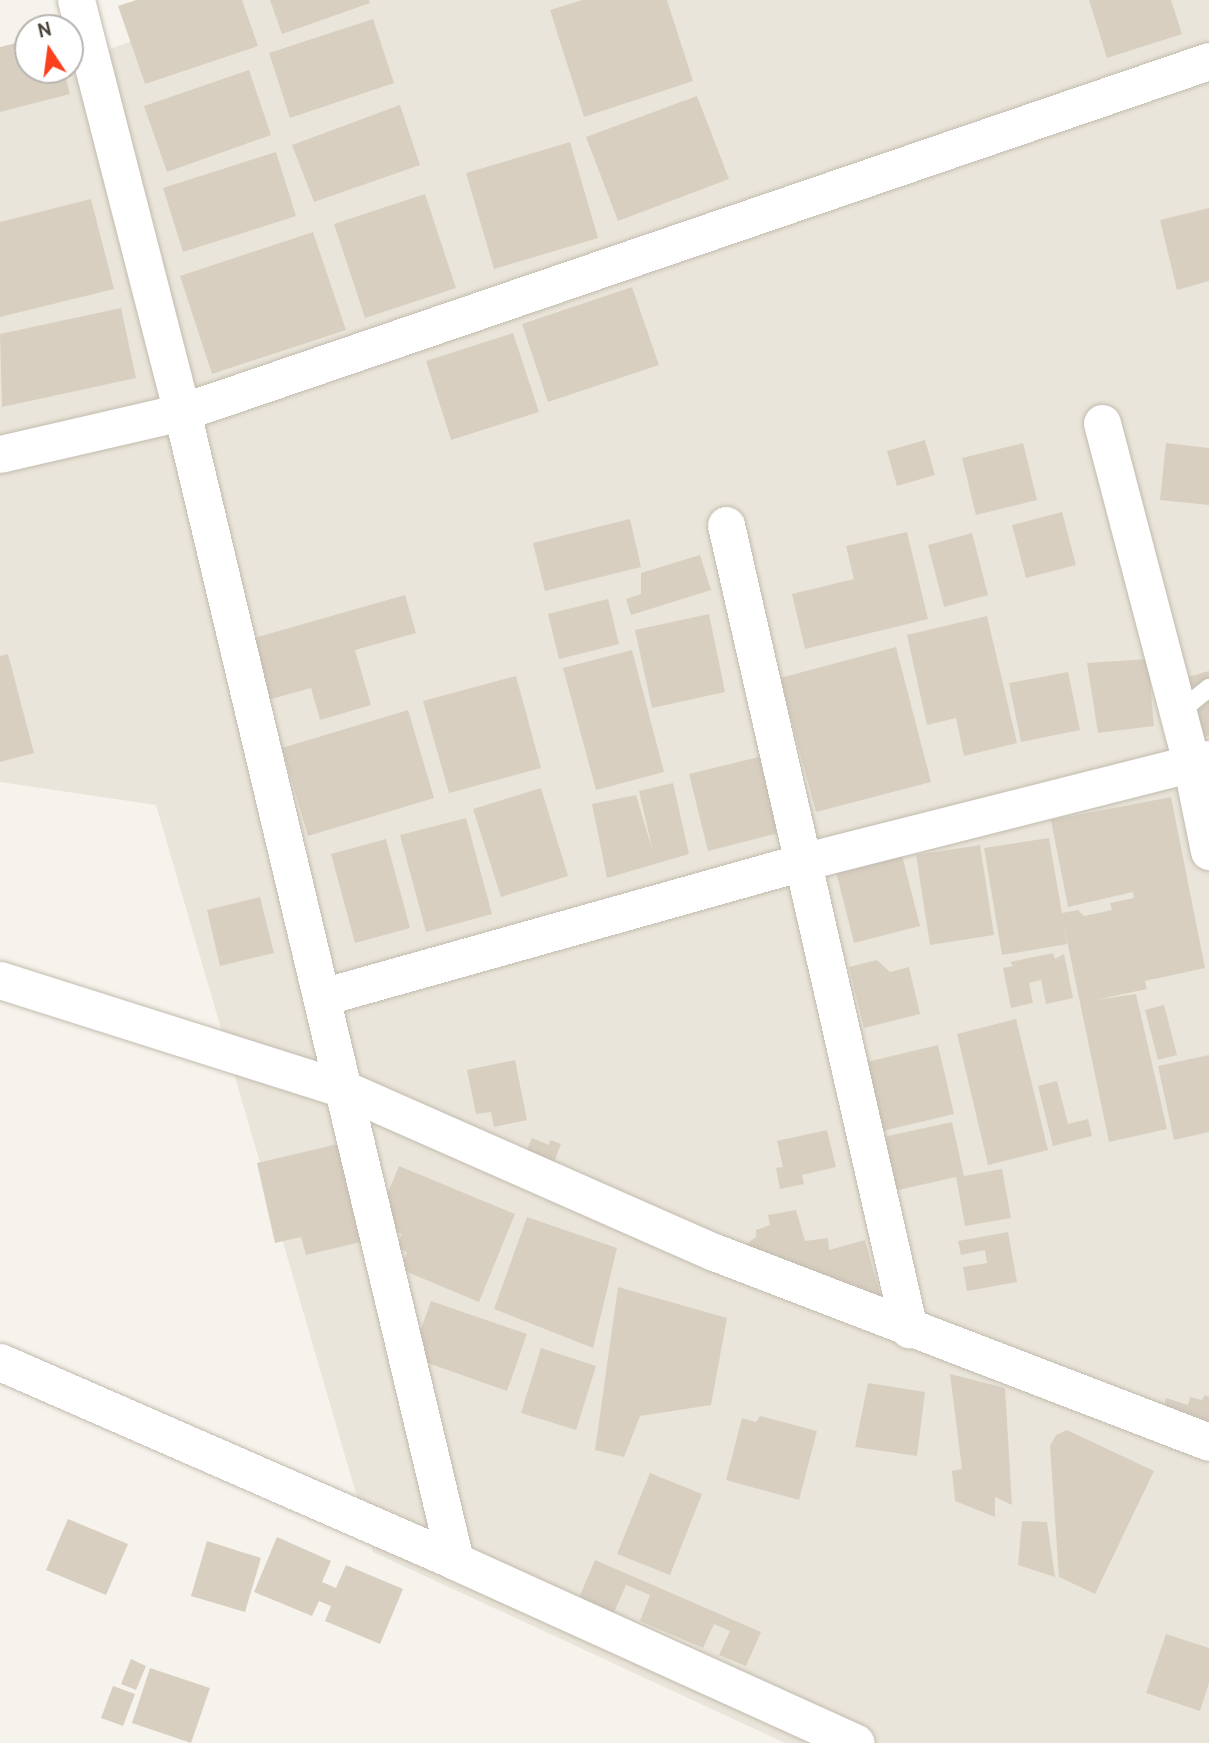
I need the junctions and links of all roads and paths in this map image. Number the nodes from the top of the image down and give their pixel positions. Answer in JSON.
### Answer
{"nodes":[{"id":1,"x":76,"y":0,"type":"edge"},
{"id":2,"x":1209,"y":61,"type":"edge"},
{"id":3,"x":182,"y":412,"type":"junction"},
{"id":4,"x":1102,"y":423,"type":"dead end"},
{"id":5,"x":0,"y":454,"type":"edge"},
{"id":6,"x":726,"y":525,"type":"dead end"},
{"id":7,"x":1209,"y":688,"type":"edge"},
{"id":8,"x":1178,"y":713,"type":"junction"},
{"id":9,"x":1200,"y":761,"type":"edge"},
{"id":10,"x":1209,"y":851,"type":"edge"},
{"id":11,"x":802,"y":862,"type":"junction"},
{"id":12,"x":0,"y":980,"type":"edge"},
{"id":13,"x":322,"y":997,"type":"junction"},
{"id":14,"x":346,"y":1090,"type":"junction"},
{"id":15,"x":909,"y":1329,"type":"junction"},
{"id":16,"x":0,"y":1362,"type":"edge"},
{"id":17,"x":1209,"y":1442,"type":"edge"},
{"id":18,"x":455,"y":1560,"type":"junction"},
{"id":19,"x":856,"y":1743,"type":"edge"}],
"edges":[{"from":1,"to":3,"type":"street"},
{"from":2,"to":3,"type":"street"},
{"from":3,"to":5,"type":"street"},
{"from":3,"to":13,"type":"street"},
{"from":4,"to":8,"type":"street"},
{"from":6,"to":11,"type":"street"},
{"from":7,"to":8,"type":"lane"},
{"from":8,"to":9,"type":"street"},
{"from":9,"to":10,"type":"street"},
{"from":9,"to":11,"type":"street"},
{"from":11,"to":13,"type":"street"},
{"from":11,"to":15,"type":"street"},
{"from":12,"to":14,"type":"street"},
{"from":13,"to":14,"type":"street"},
{"from":14,"to":15,"type":"street"},
{"from":14,"to":18,"type":"street"},
{"from":15,"to":17,"type":"street"},
{"from":16,"to":18,"type":"street"},
{"from":18,"to":19,"type":"street"}]}
